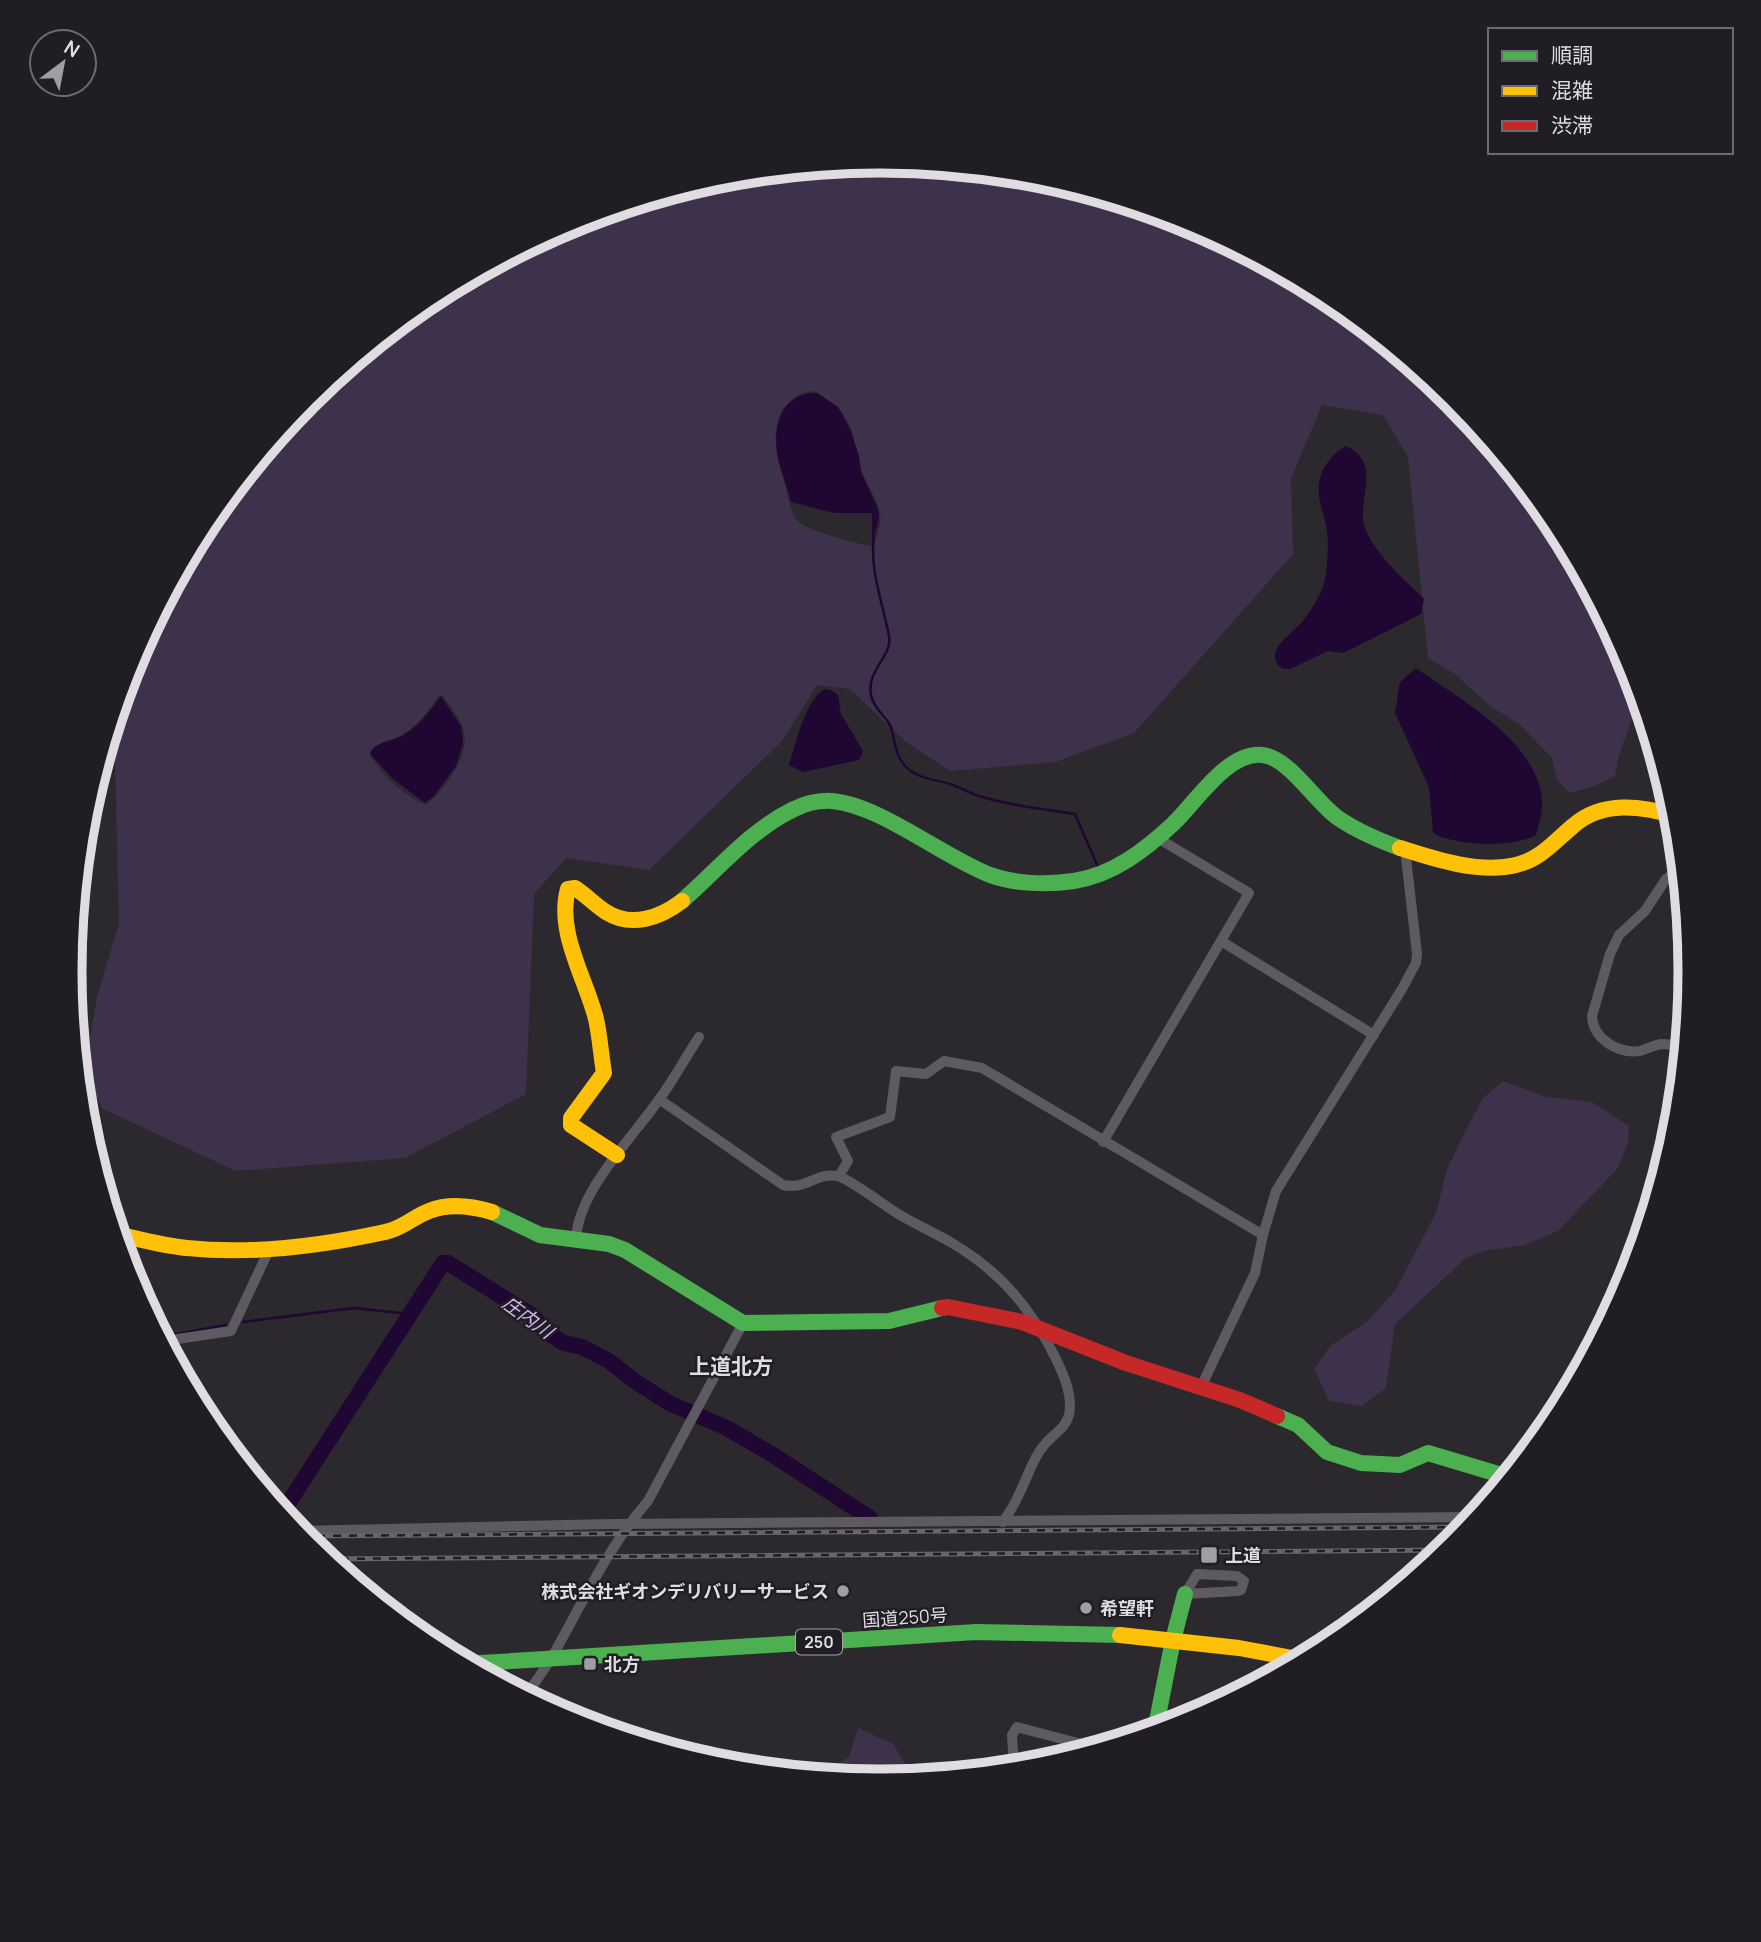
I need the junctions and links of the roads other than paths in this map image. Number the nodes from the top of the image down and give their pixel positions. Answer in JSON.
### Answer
{"nodes":[{"id":1,"x":1662,"y":812,"type":"edge"},
{"id":2,"x":1156,"y":837,"type":"junction"},
{"id":3,"x":1405,"y":849,"type":"junction"},
{"id":4,"x":1673,"y":874,"type":"edge"},
{"id":5,"x":1221,"y":941,"type":"junction"},
{"id":6,"x":1374,"y":1035,"type":"junction"},
{"id":7,"x":698,"y":1037,"type":"dead end"},
{"id":8,"x":1675,"y":1045,"type":"edge"},
{"id":9,"x":659,"y":1100,"type":"junction"},
{"id":10,"x":1103,"y":1142,"type":"junction"},
{"id":11,"x":617,"y":1155,"type":"junction"},
{"id":12,"x":839,"y":1176,"type":"junction"},
{"id":13,"x":1263,"y":1235,"type":"junction"},
{"id":14,"x":128,"y":1237,"type":"edge"},
{"id":15,"x":576,"y":1238,"type":"junction"},
{"id":16,"x":269,"y":1250,"type":"junction"},
{"id":17,"x":743,"y":1323,"type":"junction"},
{"id":18,"x":1041,"y":1329,"type":"junction"},
{"id":19,"x":173,"y":1340,"type":"edge"},
{"id":20,"x":1201,"y":1387,"type":"junction"},
{"id":21,"x":1500,"y":1474,"type":"edge"},
{"id":22,"x":1462,"y":1517,"type":"edge"},
{"id":23,"x":1003,"y":1522,"type":"junction"},
{"id":24,"x":628,"y":1524,"type":"junction"},
{"id":25,"x":312,"y":1531,"type":"edge"},
{"id":26,"x":1185,"y":1594,"type":"junction"},
{"id":27,"x":1173,"y":1640,"type":"junction"},
{"id":28,"x":1288,"y":1657,"type":"edge"},
{"id":29,"x":551,"y":1659,"type":"junction"},
{"id":30,"x":483,"y":1663,"type":"edge"},
{"id":31,"x":531,"y":1689,"type":"edge"},
{"id":32,"x":1157,"y":1719,"type":"edge"},
{"id":33,"x":1080,"y":1744,"type":"edge"},
{"id":34,"x":1013,"y":1758,"type":"edge"}],
"edges":[{"from":1,"to":3,"type":"main road"},
{"from":2,"to":3,"type":"main road"},
{"from":2,"to":5,"type":"street"},
{"from":2,"to":11,"type":"main road"},
{"from":3,"to":6,"type":"street"},
{"from":4,"to":8,"type":"street"},
{"from":5,"to":6,"type":"street"},
{"from":5,"to":10,"type":"street"},
{"from":6,"to":13,"type":"street"},
{"from":7,"to":9,"type":"street"},
{"from":9,"to":11,"type":"street"},
{"from":9,"to":12,"type":"street"},
{"from":10,"to":12,"type":"street"},
{"from":10,"to":13,"type":"street"},
{"from":11,"to":15,"type":"street"},
{"from":12,"to":18,"type":"street"},
{"from":13,"to":20,"type":"street"},
{"from":14,"to":16,"type":"main road"},
{"from":15,"to":16,"type":"main road"},
{"from":15,"to":17,"type":"main road"},
{"from":16,"to":19,"type":"street"},
{"from":17,"to":18,"type":"main road"},
{"from":17,"to":24,"type":"street"},
{"from":18,"to":20,"type":"main road"},
{"from":18,"to":23,"type":"street"},
{"from":20,"to":21,"type":"main road"},
{"from":22,"to":23,"type":"street"},
{"from":23,"to":24,"type":"street"},
{"from":24,"to":25,"type":"street"},
{"from":24,"to":29,"type":"street"},
{"from":26,"to":26,"type":"street"},
{"from":26,"to":27,"type":"main road"},
{"from":27,"to":28,"type":"main road","name":"国道250号","number":"250"},
{"from":27,"to":29,"type":"main road","name":"国道250号","number":"250"},
{"from":27,"to":32,"type":"main road"},
{"from":29,"to":30,"type":"main road","name":"国道250号","number":"250"},
{"from":29,"to":31,"type":"street"},
{"from":33,"to":34,"type":"street"}]}
